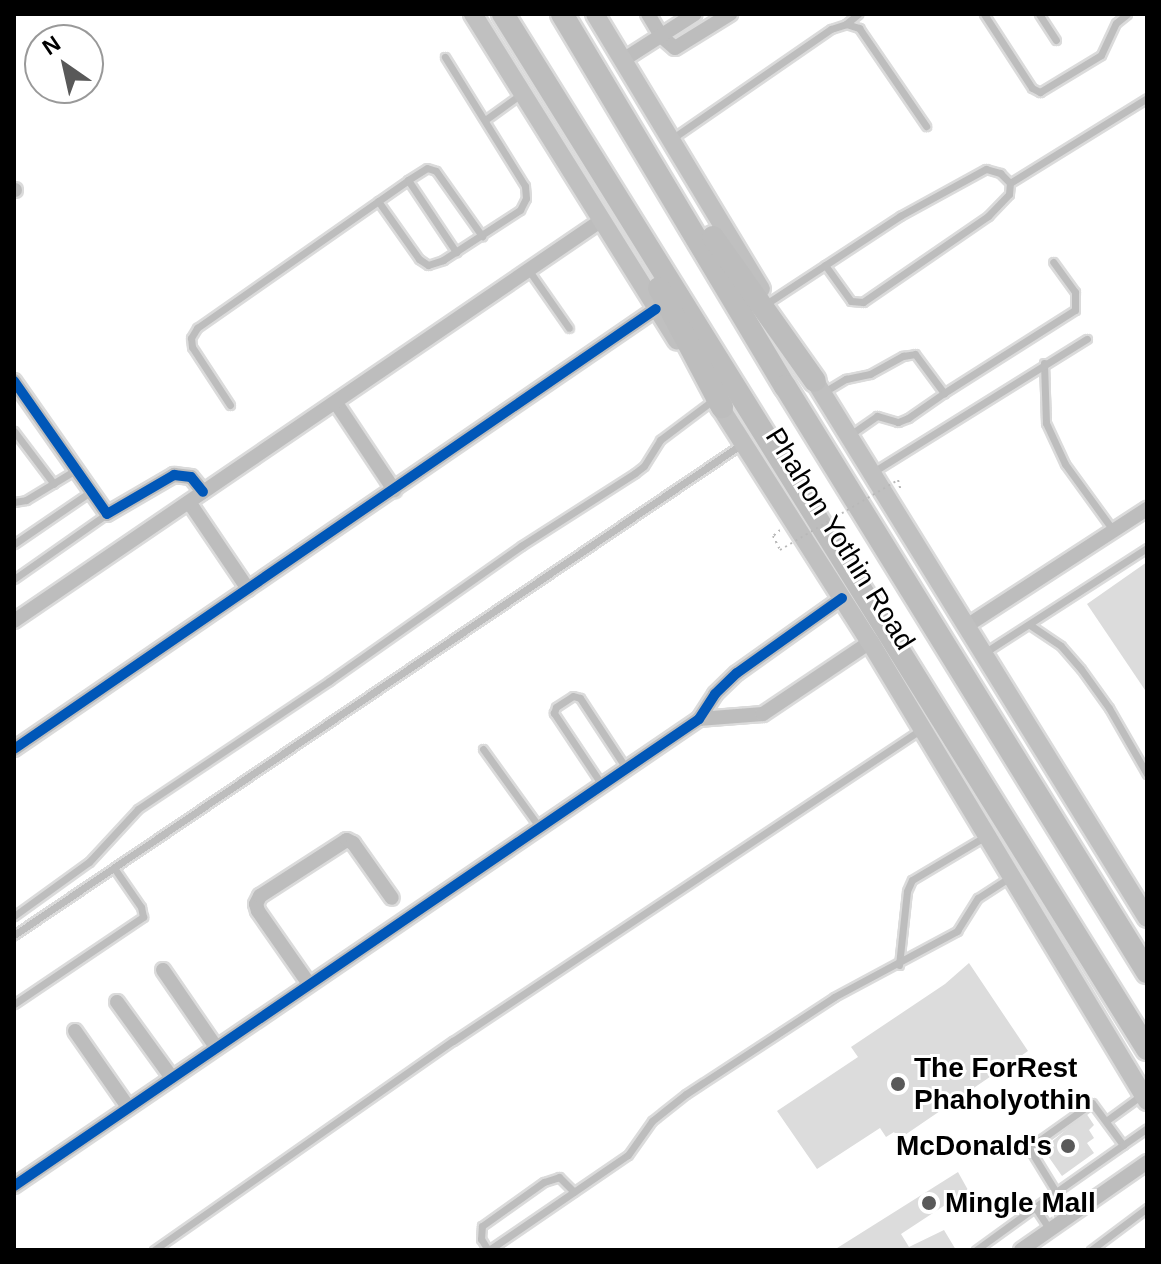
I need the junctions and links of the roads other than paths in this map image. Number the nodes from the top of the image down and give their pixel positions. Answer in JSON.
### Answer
{"nodes":[{"id":1,"x":473,"y":14,"type":"edge"},
{"id":2,"x":503,"y":14,"type":"edge"},
{"id":3,"x":562,"y":14,"type":"edge"},
{"id":4,"x":595,"y":14,"type":"edge"},
{"id":5,"x":648,"y":14,"type":"edge"},
{"id":6,"x":695,"y":14,"type":"edge"},
{"id":7,"x":730,"y":14,"type":"edge"},
{"id":8,"x":858,"y":14,"type":"edge"},
{"id":9,"x":984,"y":14,"type":"edge"},
{"id":10,"x":1039,"y":14,"type":"edge"},
{"id":11,"x":1127,"y":14,"type":"edge"},
{"id":12,"x":846,"y":24,"type":"junction"},
{"id":13,"x":661,"y":36,"type":"junction"},
{"id":14,"x":1056,"y":40,"type":"dead end"},
{"id":15,"x":445,"y":57,"type":"dead end"},
{"id":16,"x":623,"y":60,"type":"junction"},
{"id":17,"x":521,"y":94,"type":"junction"},
{"id":18,"x":1147,"y":98,"type":"edge"},
{"id":19,"x":626,"y":116,"type":"junction"},
{"id":20,"x":485,"y":120,"type":"junction"},
{"id":21,"x":926,"y":126,"type":"dead end"},
{"id":22,"x":672,"y":139,"type":"junction"},
{"id":23,"x":585,"y":147,"type":"junction"},
{"id":24,"x":408,"y":180,"type":"junction"},
{"id":25,"x":1010,"y":183,"type":"junction"},
{"id":26,"x":378,"y":201,"type":"junction"},
{"id":27,"x":599,"y":222,"type":"junction"},
{"id":28,"x":482,"y":236,"type":"junction"},
{"id":29,"x":456,"y":252,"type":"junction"},
{"id":30,"x":1053,"y":262,"type":"dead end"},
{"id":31,"x":825,"y":265,"type":"junction"},
{"id":32,"x":530,"y":272,"type":"junction"},
{"id":33,"x":769,"y":302,"type":"junction"},
{"id":34,"x":656,"y":309,"type":"junction"},
{"id":35,"x":569,"y":328,"type":"dead end"},
{"id":36,"x":1087,"y":339,"type":"dead end"},
{"id":37,"x":1044,"y":363,"type":"junction"},
{"id":38,"x":16,"y":387,"type":"edge"},
{"id":39,"x":818,"y":387,"type":"junction"},
{"id":40,"x":944,"y":393,"type":"junction"},
{"id":41,"x":336,"y":403,"type":"junction"},
{"id":42,"x":718,"y":403,"type":"junction"},
{"id":43,"x":230,"y":405,"type":"dead end"},
{"id":44,"x":14,"y":431,"type":"edge"},
{"id":45,"x":848,"y":436,"type":"junction"},
{"id":46,"x":744,"y":443,"type":"junction"},
{"id":47,"x":74,"y":471,"type":"junction"},
{"id":48,"x":871,"y":474,"type":"junction"},
{"id":49,"x":54,"y":484,"type":"junction"},
{"id":50,"x":394,"y":490,"type":"junction"},
{"id":51,"x":90,"y":492,"type":"junction"},
{"id":52,"x":203,"y":492,"type":"junction"},
{"id":53,"x":14,"y":502,"type":"edge"},
{"id":54,"x":189,"y":502,"type":"junction"},
{"id":55,"x":1147,"y":509,"type":"edge"},
{"id":56,"x":107,"y":514,"type":"junction"},
{"id":57,"x":1114,"y":532,"type":"junction"},
{"id":58,"x":14,"y":542,"type":"edge"},
{"id":59,"x":1147,"y":548,"type":"edge"},
{"id":60,"x":14,"y":579,"type":"edge"},
{"id":61,"x":248,"y":589,"type":"junction"},
{"id":62,"x":842,"y":598,"type":"junction"},
{"id":63,"x":14,"y":621,"type":"edge"},
{"id":64,"x":1030,"y":625,"type":"junction"},
{"id":65,"x":965,"y":627,"type":"junction"},
{"id":66,"x":870,"y":642,"type":"junction"},
{"id":67,"x":983,"y":654,"type":"junction"},
{"id":68,"x":699,"y":719,"type":"junction"},
{"id":69,"x":922,"y":729,"type":"junction"},
{"id":70,"x":14,"y":749,"type":"edge"},
{"id":71,"x":483,"y":749,"type":"dead end"},
{"id":72,"x":627,"y":769,"type":"junction"},
{"id":73,"x":1147,"y":774,"type":"edge"},
{"id":74,"x":602,"y":785,"type":"junction"},
{"id":75,"x":540,"y":828,"type":"junction"},
{"id":76,"x":986,"y":836,"type":"junction"},
{"id":77,"x":114,"y":868,"type":"junction"},
{"id":78,"x":1012,"y":876,"type":"junction"},
{"id":79,"x":1141,"y":892,"type":"edge"},
{"id":80,"x":392,"y":898,"type":"dead end"},
{"id":81,"x":14,"y":916,"type":"edge"},
{"id":82,"x":1147,"y":918,"type":"edge"},
{"id":83,"x":14,"y":935,"type":"edge"},
{"id":84,"x":899,"y":965,"type":"junction"},
{"id":85,"x":163,"y":970,"type":"dead end"},
{"id":86,"x":1147,"y":972,"type":"edge"},
{"id":87,"x":309,"y":984,"type":"junction"},
{"id":88,"x":117,"y":1002,"type":"dead end"},
{"id":89,"x":14,"y":1004,"type":"edge"},
{"id":90,"x":75,"y":1031,"type":"dead end"},
{"id":91,"x":216,"y":1047,"type":"junction"},
{"id":92,"x":1147,"y":1049,"type":"edge"},
{"id":93,"x":172,"y":1078,"type":"junction"},
{"id":94,"x":1145,"y":1098,"type":"edge"},
{"id":95,"x":128,"y":1107,"type":"junction"},
{"id":96,"x":1106,"y":1121,"type":"junction"},
{"id":97,"x":1147,"y":1128,"type":"edge"},
{"id":98,"x":1123,"y":1145,"type":"junction"},
{"id":99,"x":1147,"y":1162,"type":"edge"},
{"id":100,"x":14,"y":1186,"type":"edge"},
{"id":101,"x":574,"y":1192,"type":"junction"},
{"id":102,"x":1056,"y":1192,"type":"junction"},
{"id":103,"x":1035,"y":1207,"type":"junction"},
{"id":104,"x":1147,"y":1208,"type":"edge"},
{"id":105,"x":1050,"y":1230,"type":"junction"},
{"id":106,"x":154,"y":1250,"type":"edge"},
{"id":107,"x":489,"y":1250,"type":"edge"},
{"id":108,"x":976,"y":1250,"type":"edge"},
{"id":109,"x":1021,"y":1250,"type":"edge"},
{"id":110,"x":1091,"y":1250,"type":"edge"}],
"edges":[{"from":1,"to":17,"type":"main road","name":"Phahon Yothin Road"},
{"from":2,"to":23,"type":"highway","name":"Phahon Yothin Road"},
{"from":3,"to":19,"type":"highway","name":"Phahon Yothin Road"},
{"from":4,"to":16,"type":"main road"},
{"from":5,"to":13,"type":"street"},
{"from":6,"to":13,"type":"street"},
{"from":7,"to":13,"type":"street"},
{"from":8,"to":12,"type":"lane"},
{"from":9,"to":11,"type":"lane"},
{"from":10,"to":14,"type":"lane"},
{"from":12,"to":21,"type":"lane"},
{"from":12,"to":22,"type":"lane"},
{"from":13,"to":16,"type":"street"},
{"from":15,"to":20,"type":"lane"},
{"from":16,"to":22,"type":"main road"},
{"from":17,"to":20,"type":"lane"},
{"from":17,"to":27,"type":"main road","name":"Phahon Yothin Road"},
{"from":18,"to":25,"type":"lane"},
{"from":19,"to":39,"type":"highway"},
{"from":19,"to":86,"type":"highway","name":"Phahon Yothin Road"},
{"from":20,"to":28,"type":"lane"},
{"from":22,"to":33,"type":"main road"},
{"from":23,"to":42,"type":"highway"},
{"from":23,"to":92,"type":"highway","name":"Phahon Yothin Road"},
{"from":24,"to":26,"type":"lane"},
{"from":24,"to":28,"type":"lane"},
{"from":24,"to":29,"type":"lane"},
{"from":25,"to":31,"type":"lane"},
{"from":25,"to":31,"type":"lane"},
{"from":26,"to":29,"type":"lane"},
{"from":26,"to":43,"type":"lane"},
{"from":27,"to":32,"type":"street"},
{"from":27,"to":34,"type":"main road","name":"Phahon Yothin Road"},
{"from":28,"to":29,"type":"lane"},
{"from":30,"to":40,"type":"lane"},
{"from":31,"to":33,"type":"lane"},
{"from":32,"to":35,"type":"lane"},
{"from":32,"to":41,"type":"street"},
{"from":33,"to":39,"type":"main road"},
{"from":34,"to":42,"type":"main road","name":"Phahon Yothin Road"},
{"from":34,"to":50,"type":"street"},
{"from":36,"to":37,"type":"lane"},
{"from":37,"to":48,"type":"lane"},
{"from":37,"to":57,"type":"lane"},
{"from":38,"to":47,"type":"street"},
{"from":39,"to":40,"type":"lane"},
{"from":39,"to":45,"type":"main road"},
{"from":40,"to":45,"type":"lane"},
{"from":41,"to":50,"type":"street"},
{"from":41,"to":52,"type":"street"},
{"from":42,"to":46,"type":"main road","name":"Phahon Yothin Road"},
{"from":42,"to":81,"type":"lane"},
{"from":44,"to":49,"type":"lane"},
{"from":45,"to":48,"type":"main road"},
{"from":46,"to":62,"type":"main road","name":"Phahon Yothin Road"},
{"from":46,"to":77,"type":"lane"},
{"from":47,"to":49,"type":"lane"},
{"from":47,"to":51,"type":"street"},
{"from":48,"to":65,"type":"main road"},
{"from":49,"to":53,"type":"lane"},
{"from":50,"to":61,"type":"street"},
{"from":51,"to":56,"type":"street"},
{"from":51,"to":58,"type":"lane"},
{"from":52,"to":54,"type":"street"},
{"from":52,"to":56,"type":"street"},
{"from":54,"to":61,"type":"street"},
{"from":54,"to":63,"type":"street"},
{"from":55,"to":57,"type":"street"},
{"from":56,"to":60,"type":"lane"},
{"from":57,"to":65,"type":"street"},
{"from":59,"to":64,"type":"lane"},
{"from":61,"to":70,"type":"street"},
{"from":62,"to":66,"type":"main road","name":"Phahon Yothin Road"},
{"from":62,"to":68,"type":"street"},
{"from":64,"to":67,"type":"lane"},
{"from":64,"to":73,"type":"lane"},
{"from":65,"to":67,"type":"main road"},
{"from":66,"to":68,"type":"street"},
{"from":66,"to":69,"type":"main road","name":"Phahon Yothin Road"},
{"from":67,"to":79,"type":"main road"},
{"from":68,"to":72,"type":"street"},
{"from":69,"to":76,"type":"main road","name":"Phahon Yothin Road"},
{"from":69,"to":106,"type":"lane"},
{"from":71,"to":75,"type":"lane"},
{"from":72,"to":74,"type":"street"},
{"from":72,"to":74,"type":"lane"},
{"from":74,"to":75,"type":"street"},
{"from":75,"to":87,"type":"street"},
{"from":76,"to":78,"type":"main road","name":"Phahon Yothin Road"},
{"from":76,"to":84,"type":"lane"},
{"from":77,"to":83,"type":"lane"},
{"from":77,"to":89,"type":"lane"},
{"from":78,"to":84,"type":"lane"},
{"from":78,"to":94,"type":"main road","name":"Phahon Yothin Road"},
{"from":79,"to":82,"type":"main road"},
{"from":80,"to":87,"type":"street"},
{"from":84,"to":101,"type":"lane"},
{"from":85,"to":91,"type":"street"},
{"from":87,"to":91,"type":"street"},
{"from":88,"to":93,"type":"street"},
{"from":90,"to":95,"type":"street"},
{"from":91,"to":93,"type":"street"},
{"from":93,"to":95,"type":"street"},
{"from":94,"to":96,"type":"lane"},
{"from":95,"to":100,"type":"street"},
{"from":96,"to":98,"type":"lane"},
{"from":96,"to":102,"type":"lane"},
{"from":97,"to":98,"type":"lane"},
{"from":98,"to":102,"type":"lane"},
{"from":99,"to":105,"type":"street"},
{"from":101,"to":107,"type":"lane"},
{"from":101,"to":107,"type":"lane"},
{"from":102,"to":103,"type":"lane"},
{"from":103,"to":105,"type":"lane"},
{"from":103,"to":108,"type":"lane"},
{"from":104,"to":110,"type":"lane"},
{"from":105,"to":109,"type":"street"}]}
